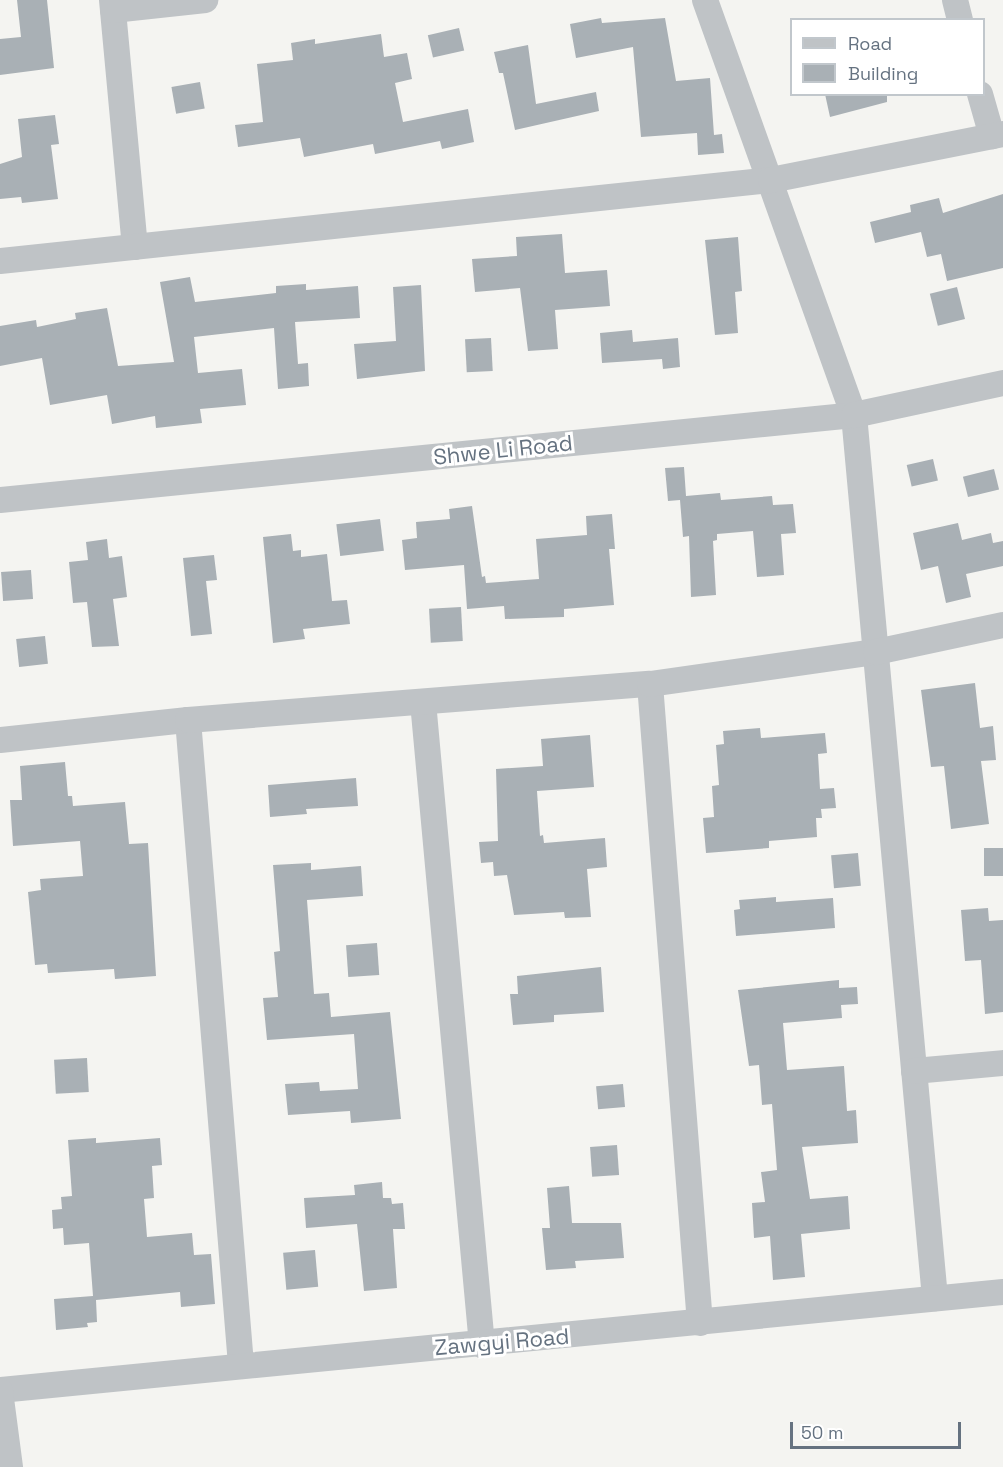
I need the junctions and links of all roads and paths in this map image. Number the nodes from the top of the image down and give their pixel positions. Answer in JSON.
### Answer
{"nodes":[{"id":1,"x":205,"y":0,"type":"edge"},
{"id":2,"x":705,"y":0,"type":"edge"},
{"id":3,"x":955,"y":0,"type":"edge"},
{"id":4,"x":113,"y":5,"type":"edge"},
{"id":5,"x":960,"y":18,"type":"edge"},
{"id":6,"x":982,"y":96,"type":"edge"},
{"id":7,"x":997,"y":135,"type":"edge"},
{"id":8,"x":771,"y":180,"type":"junction"},
{"id":9,"x":135,"y":247,"type":"junction"},
{"id":10,"x":0,"y":261,"type":"edge"},
{"id":11,"x":1003,"y":383,"type":"edge"},
{"id":12,"x":854,"y":415,"type":"junction"},
{"id":13,"x":0,"y":500,"type":"edge"},
{"id":14,"x":1003,"y":625,"type":"edge"},
{"id":15,"x":876,"y":652,"type":"junction"},
{"id":16,"x":650,"y":684,"type":"junction"},
{"id":17,"x":423,"y":702,"type":"junction"},
{"id":18,"x":188,"y":720,"type":"junction"},
{"id":19,"x":0,"y":740,"type":"edge"},
{"id":20,"x":1003,"y":1063,"type":"edge"},
{"id":21,"x":914,"y":1071,"type":"junction"},
{"id":22,"x":1003,"y":1292,"type":"edge"},
{"id":23,"x":935,"y":1298,"type":"junction"},
{"id":24,"x":700,"y":1323,"type":"junction"},
{"id":25,"x":482,"y":1345,"type":"junction"},
{"id":26,"x":241,"y":1364,"type":"junction"},
{"id":27,"x":0,"y":1391,"type":"edge"},
{"id":28,"x":10,"y":1467,"type":"edge"}],
"edges":[{"from":1,"to":4,"type":"street"},
{"from":2,"to":8,"type":"street"},
{"from":3,"to":5,"type":"street"},
{"from":4,"to":9,"type":"street"},
{"from":6,"to":7,"type":"street"},
{"from":7,"to":8,"type":"street"},
{"from":8,"to":9,"type":"street"},
{"from":8,"to":12,"type":"street"},
{"from":9,"to":10,"type":"street"},
{"from":11,"to":12,"type":"street","name":"Shwe Li Road"},
{"from":12,"to":13,"type":"street","name":"Shwe Li Road"},
{"from":12,"to":15,"type":"street"},
{"from":14,"to":15,"type":"street"},
{"from":15,"to":16,"type":"street"},
{"from":15,"to":21,"type":"street"},
{"from":16,"to":17,"type":"street"},
{"from":16,"to":24,"type":"street"},
{"from":17,"to":18,"type":"street"},
{"from":17,"to":25,"type":"street"},
{"from":18,"to":19,"type":"street"},
{"from":18,"to":26,"type":"street"},
{"from":20,"to":21,"type":"street"},
{"from":21,"to":23,"type":"street"},
{"from":22,"to":23,"type":"street","name":"Zawgyi Road"},
{"from":23,"to":24,"type":"street","name":"Zawgyi Road"},
{"from":24,"to":25,"type":"street","name":"Zawgyi Road"},
{"from":25,"to":26,"type":"street","name":"Zawgyi Road"},
{"from":26,"to":27,"type":"street","name":"Zawgyi Road"},
{"from":27,"to":28,"type":"street"}]}
